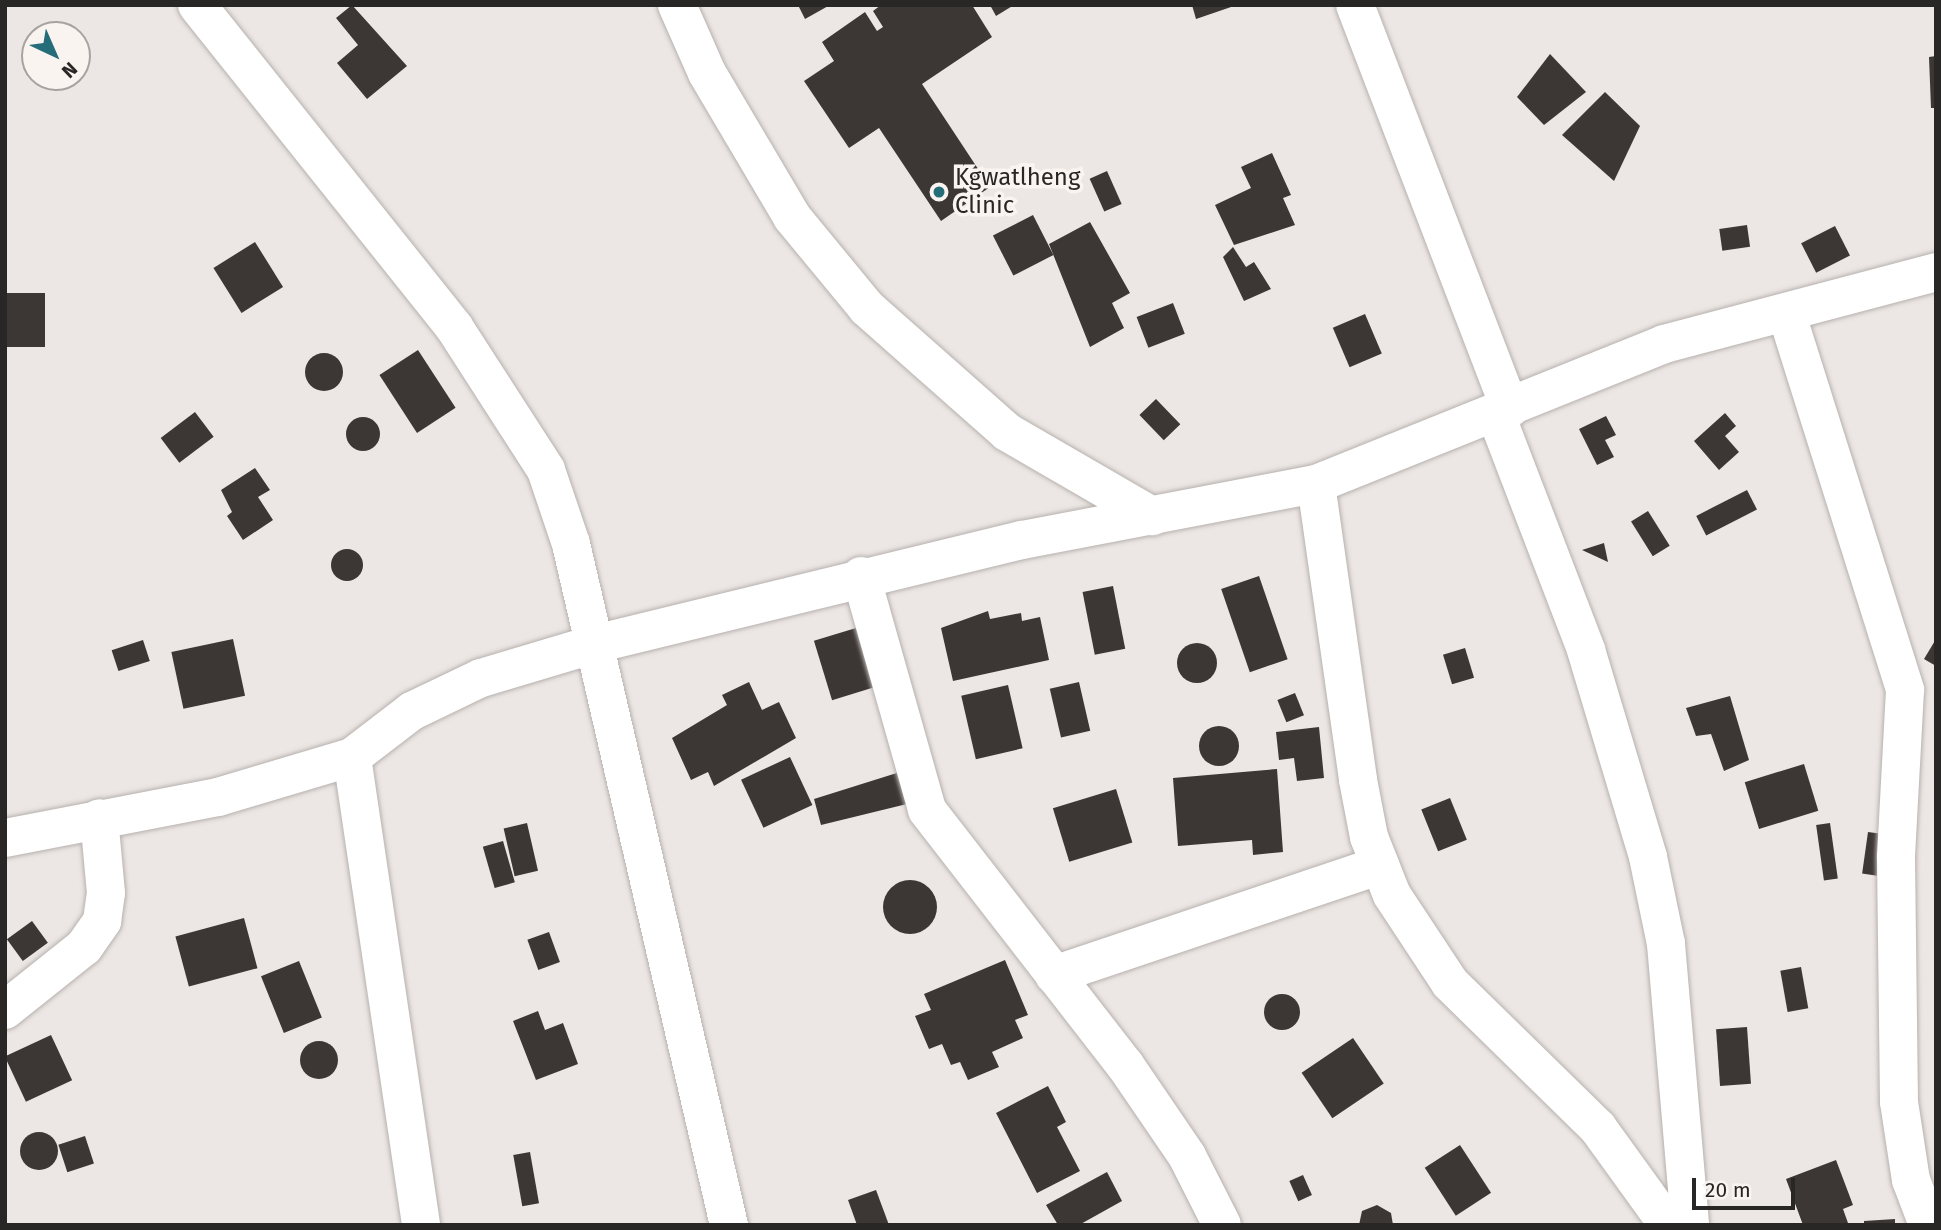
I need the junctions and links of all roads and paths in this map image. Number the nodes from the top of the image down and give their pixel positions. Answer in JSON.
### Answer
{"nodes":[{"id":1,"x":197,"y":5,"type":"edge"},
{"id":2,"x":677,"y":5,"type":"edge"},
{"id":3,"x":1355,"y":5,"type":"edge"},
{"id":4,"x":1936,"y":272,"type":"edge"},
{"id":5,"x":1787,"y":315,"type":"junction"},
{"id":6,"x":1503,"y":412,"type":"junction"},
{"id":7,"x":1316,"y":484,"type":"junction"},
{"id":8,"x":1152,"y":516,"type":"junction"},
{"id":9,"x":861,"y":576,"type":"junction"},
{"id":10,"x":595,"y":644,"type":"junction"},
{"id":11,"x":352,"y":757,"type":"junction"},
{"id":12,"x":99,"y":817,"type":"junction"},
{"id":13,"x":5,"y":838,"type":"edge"},
{"id":14,"x":1380,"y":865,"type":"junction"},
{"id":15,"x":1054,"y":975,"type":"junction"},
{"id":16,"x":5,"y":1010,"type":"edge"},
{"id":17,"x":421,"y":1225,"type":"edge"},
{"id":18,"x":729,"y":1225,"type":"edge"},
{"id":19,"x":1222,"y":1225,"type":"edge"},
{"id":20,"x":1668,"y":1225,"type":"edge"},
{"id":21,"x":1690,"y":1225,"type":"edge"},
{"id":22,"x":1928,"y":1225,"type":"edge"}],
"edges":[{"from":1,"to":10,"type":"street"},
{"from":2,"to":8,"type":"street"},
{"from":3,"to":6,"type":"street"},
{"from":4,"to":5,"type":"street"},
{"from":5,"to":6,"type":"street"},
{"from":5,"to":22,"type":"street"},
{"from":6,"to":7,"type":"street"},
{"from":6,"to":21,"type":"street"},
{"from":7,"to":8,"type":"street"},
{"from":7,"to":14,"type":"street"},
{"from":8,"to":9,"type":"street"},
{"from":9,"to":10,"type":"street"},
{"from":9,"to":15,"type":"street"},
{"from":10,"to":11,"type":"street"},
{"from":10,"to":18,"type":"street"},
{"from":11,"to":12,"type":"street"},
{"from":11,"to":17,"type":"street"},
{"from":12,"to":13,"type":"street"},
{"from":12,"to":16,"type":"street"},
{"from":14,"to":15,"type":"street"},
{"from":14,"to":20,"type":"street"},
{"from":15,"to":19,"type":"street"}]}
